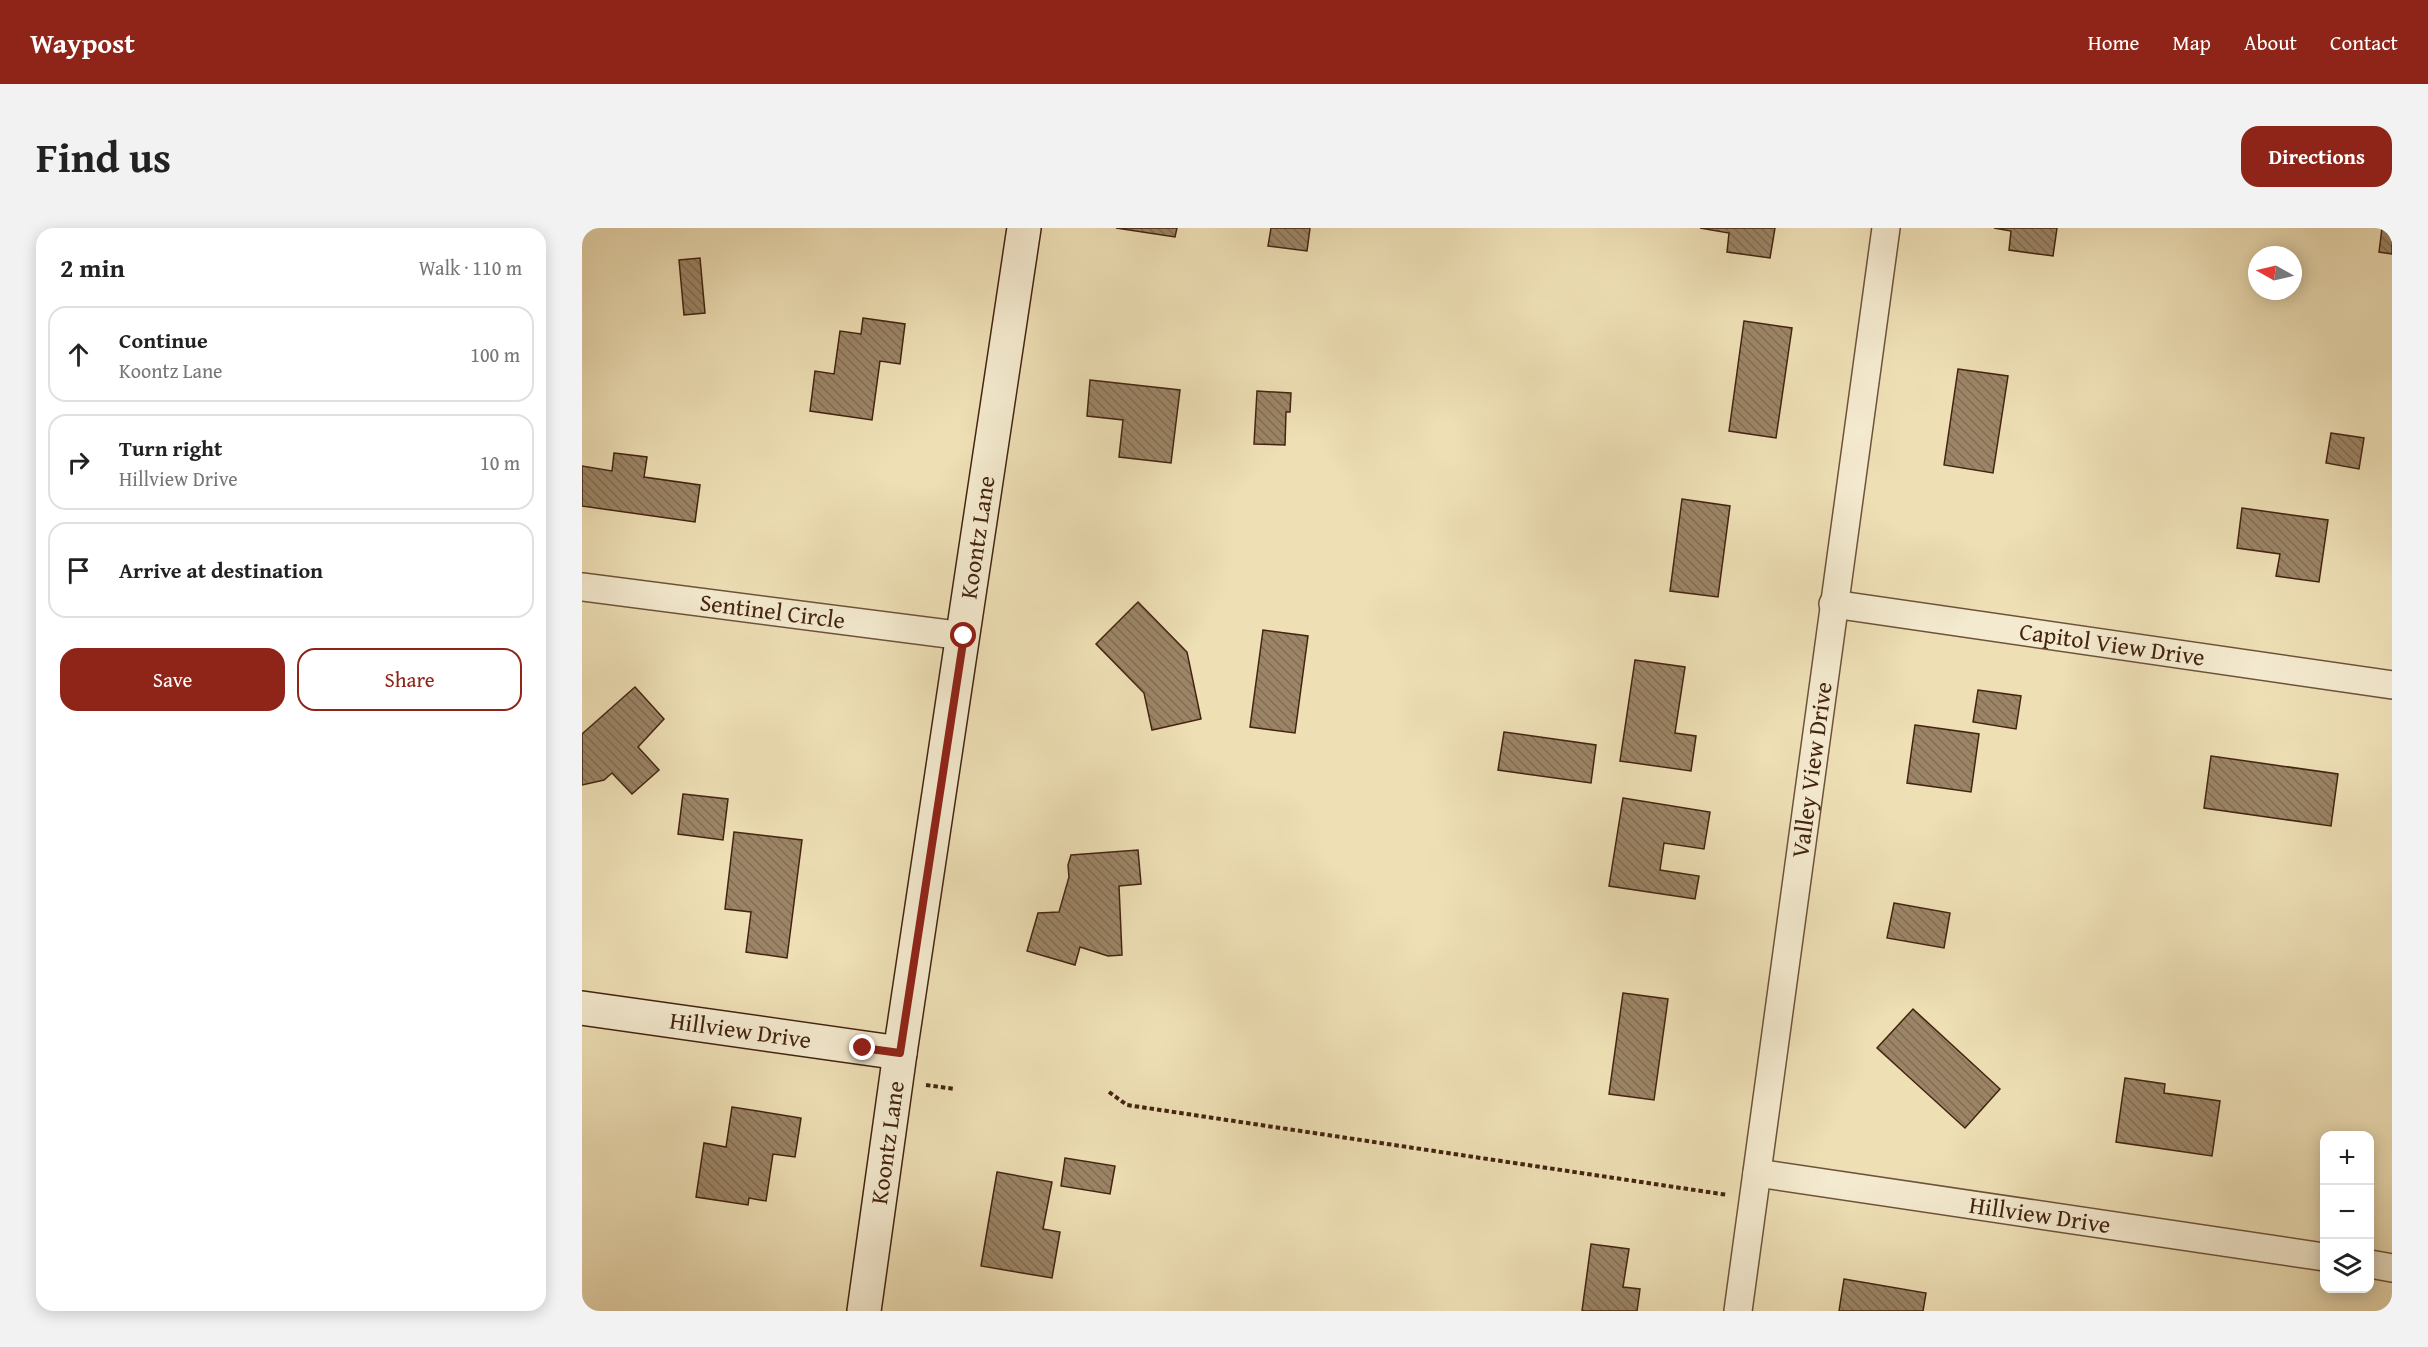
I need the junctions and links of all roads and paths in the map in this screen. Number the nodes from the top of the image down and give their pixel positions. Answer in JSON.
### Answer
{"nodes":[{"id":1,"x":1024,"y":228,"type":"edge"},
{"id":2,"x":1886,"y":228,"type":"edge"},
{"id":3,"x":582,"y":587,"type":"edge"},
{"id":4,"x":1833,"y":604,"type":"junction"},
{"id":5,"x":964,"y":636,"type":"junction"},
{"id":6,"x":2392,"y":685,"type":"edge"},
{"id":7,"x":582,"y":1008,"type":"edge"},
{"id":8,"x":900,"y":1053,"type":"junction"},
{"id":9,"x":1109,"y":1092,"type":"dead end"},
{"id":10,"x":1755,"y":1186,"type":"junction"},
{"id":11,"x":2320,"y":1256,"type":"edge"},
{"id":12,"x":2374,"y":1265,"type":"edge"},
{"id":13,"x":2392,"y":1268,"type":"edge"},
{"id":14,"x":864,"y":1311,"type":"edge"},
{"id":15,"x":1738,"y":1311,"type":"edge"}],
"edges":[{"from":1,"to":5,"type":"street","name":"Koontz Lane"},
{"from":2,"to":4,"type":"street","name":"Valley View Drive"},
{"from":3,"to":5,"type":"street","name":"Sentinel Circle"},
{"from":4,"to":6,"type":"street","name":"Capitol View Drive"},
{"from":4,"to":10,"type":"street","name":"Valley View Drive"},
{"from":5,"to":8,"type":"street","name":"Koontz Lane"},
{"from":7,"to":8,"type":"street","name":"Hillview Drive"},
{"from":8,"to":14,"type":"street","name":"Koontz Lane"},
{"from":9,"to":10,"type":"path"},
{"from":10,"to":11,"type":"street","name":"Hillview Drive"},
{"from":10,"to":15,"type":"street","name":"Valley View Drive"},
{"from":12,"to":13,"type":"street"}]}
